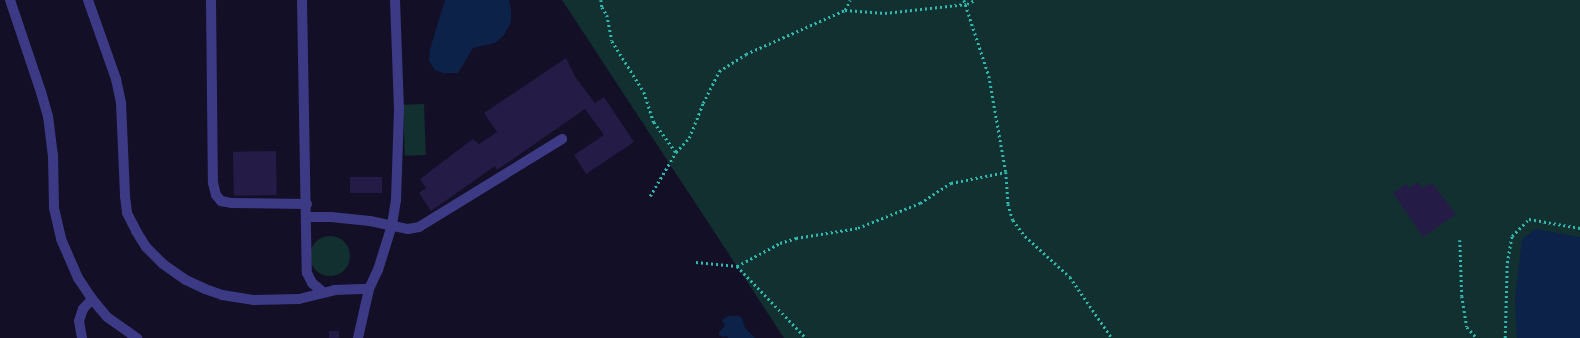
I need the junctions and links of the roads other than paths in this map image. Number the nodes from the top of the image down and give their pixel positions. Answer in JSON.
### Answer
{"nodes":[{"id":1,"x":10,"y":0,"type":"edge"},
{"id":2,"x":88,"y":0,"type":"edge"},
{"id":3,"x":211,"y":0,"type":"edge"},
{"id":4,"x":302,"y":0,"type":"edge"},
{"id":5,"x":395,"y":0,"type":"edge"},
{"id":6,"x":562,"y":139,"type":"dead end"},
{"id":7,"x":307,"y":204,"type":"junction"},
{"id":8,"x":307,"y":216,"type":"junction"},
{"id":9,"x":392,"y":226,"type":"junction"},
{"id":10,"x":369,"y":290,"type":"junction"},
{"id":11,"x":323,"y":292,"type":"junction"},
{"id":12,"x":92,"y":299,"type":"junction"},
{"id":13,"x":82,"y":338,"type":"edge"},
{"id":14,"x":137,"y":338,"type":"edge"},
{"id":15,"x":358,"y":338,"type":"edge"}],
"edges":[{"from":1,"to":12,"type":"street"},
{"from":2,"to":11,"type":"street"},
{"from":3,"to":7,"type":"street"},
{"from":4,"to":7,"type":"street"},
{"from":5,"to":9,"type":"street"},
{"from":6,"to":9,"type":"street"},
{"from":7,"to":8,"type":"street"},
{"from":8,"to":9,"type":"street"},
{"from":8,"to":11,"type":"street"},
{"from":9,"to":10,"type":"street"},
{"from":10,"to":11,"type":"street"},
{"from":10,"to":15,"type":"street"},
{"from":12,"to":13,"type":"street"},
{"from":12,"to":14,"type":"street"}]}
